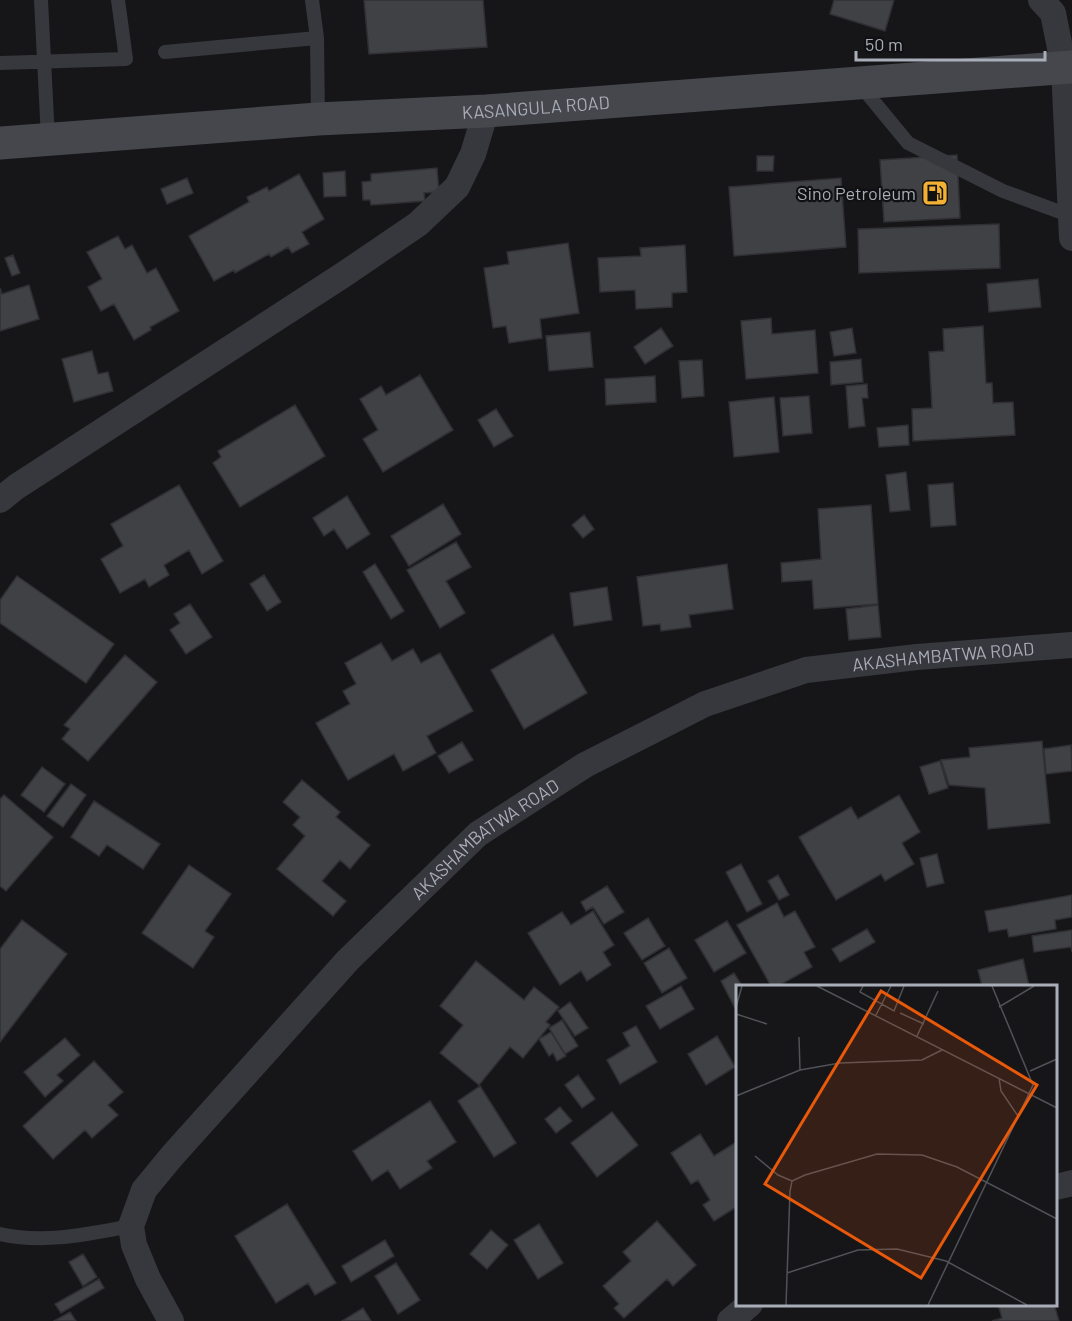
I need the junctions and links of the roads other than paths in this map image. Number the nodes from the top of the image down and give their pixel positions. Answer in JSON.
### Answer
{"nodes":[{"id":1,"x":41,"y":0,"type":"edge"},
{"id":2,"x":118,"y":0,"type":"edge"},
{"id":3,"x":312,"y":0,"type":"edge"},
{"id":4,"x":1041,"y":0,"type":"edge"},
{"id":5,"x":317,"y":38,"type":"junction"},
{"id":6,"x":165,"y":52,"type":"dead end"},
{"id":7,"x":44,"y":62,"type":"junction"},
{"id":8,"x":0,"y":63,"type":"edge"},
{"id":9,"x":1068,"y":67,"type":"edge"},
{"id":10,"x":858,"y":83,"type":"junction"},
{"id":11,"x":486,"y":111,"type":"junction"},
{"id":12,"x":318,"y":119,"type":"junction"},
{"id":13,"x":48,"y":139,"type":"junction"},
{"id":14,"x":0,"y":143,"type":"edge"},
{"id":15,"x":1071,"y":227,"type":"edge"},
{"id":16,"x":0,"y":500,"type":"edge"},
{"id":17,"x":1072,"y":645,"type":"edge"},
{"id":18,"x":1072,"y":1183,"type":"edge"},
{"id":19,"x":1057,"y":1186,"type":"edge"},
{"id":20,"x":131,"y":1226,"type":"junction"},
{"id":21,"x":0,"y":1234,"type":"edge"},
{"id":22,"x":749,"y":1306,"type":"edge"},
{"id":23,"x":171,"y":1321,"type":"edge"},
{"id":24,"x":730,"y":1321,"type":"edge"}],
"edges":[{"from":1,"to":7,"type":"lane"},
{"from":2,"to":7,"type":"lane"},
{"from":3,"to":5,"type":"lane"},
{"from":4,"to":9,"type":"street"},
{"from":5,"to":6,"type":"lane"},
{"from":5,"to":12,"type":"lane"},
{"from":7,"to":8,"type":"lane"},
{"from":7,"to":13,"type":"lane"},
{"from":9,"to":10,"type":"main road","name":"KASANGULA ROAD"},
{"from":9,"to":15,"type":"street"},
{"from":10,"to":11,"type":"main road","name":"KASANGULA ROAD"},
{"from":10,"to":15,"type":"lane"},
{"from":11,"to":12,"type":"main road","name":"KASANGULA ROAD"},
{"from":11,"to":16,"type":"street"},
{"from":12,"to":13,"type":"main road","name":"KASANGULA ROAD"},
{"from":13,"to":14,"type":"main road","name":"KASANGULA ROAD"},
{"from":17,"to":20,"type":"street","name":"AKASHAMBATWA ROAD"},
{"from":18,"to":19,"type":"street"},
{"from":20,"to":21,"type":"lane"},
{"from":20,"to":23,"type":"street"},
{"from":22,"to":24,"type":"street"}]}
